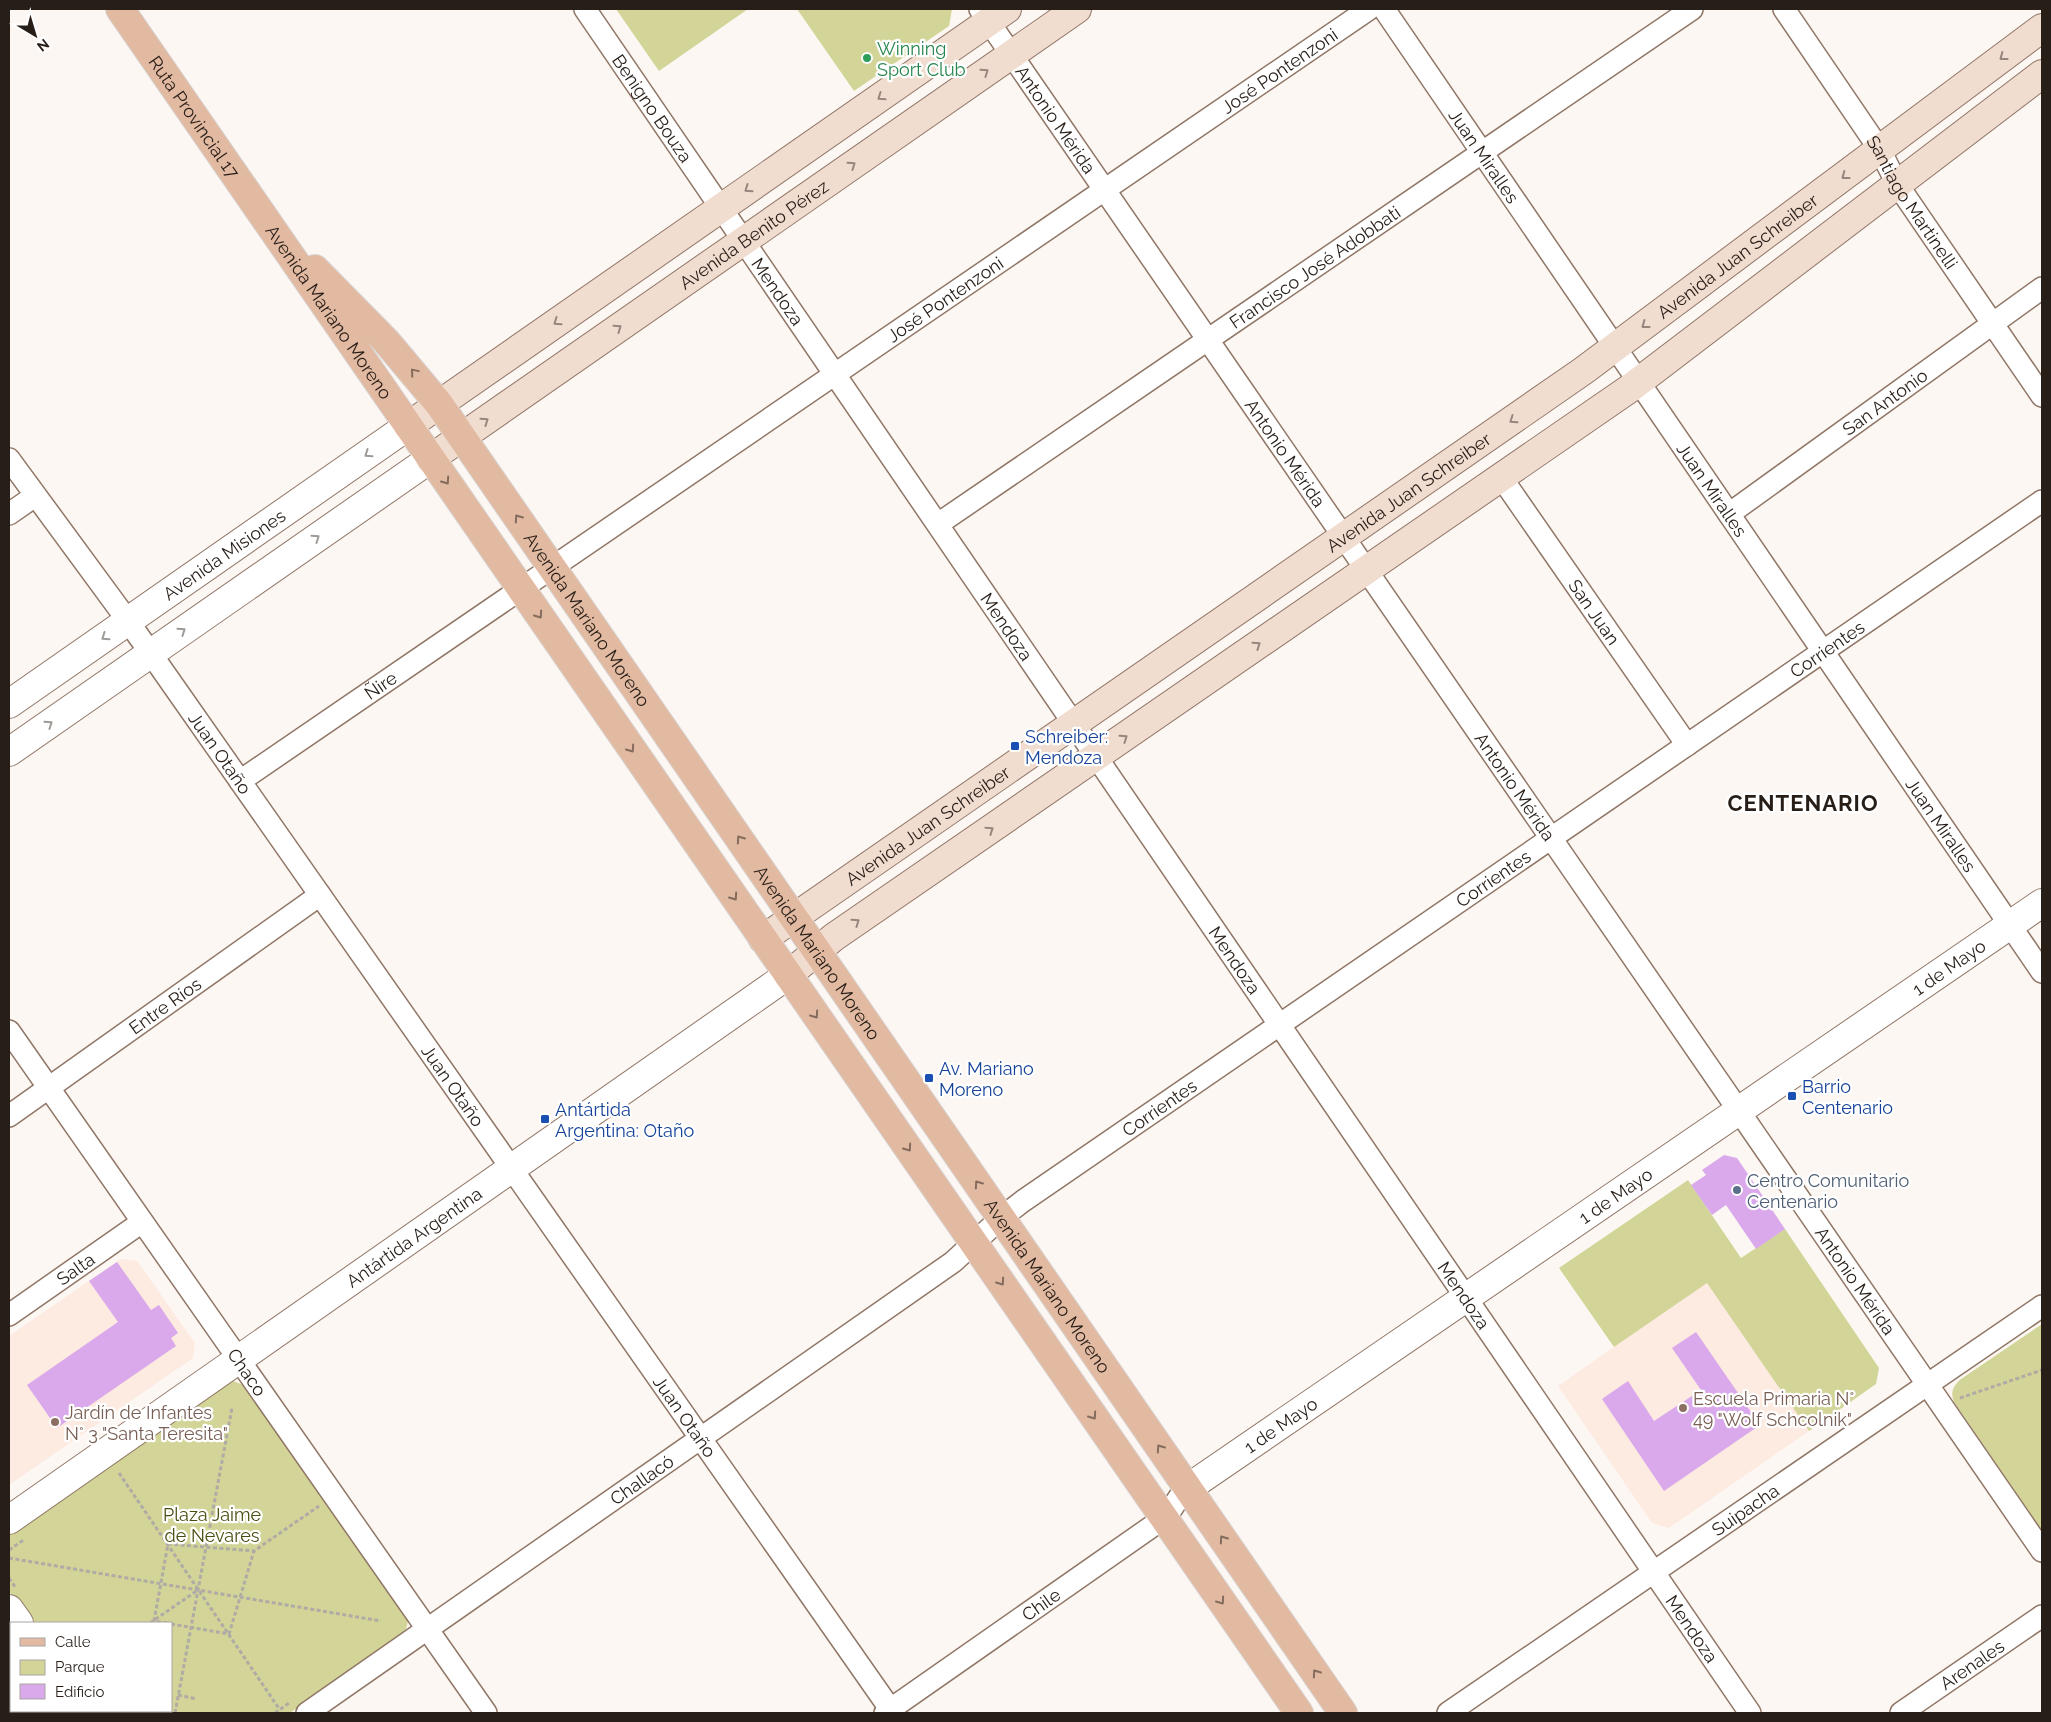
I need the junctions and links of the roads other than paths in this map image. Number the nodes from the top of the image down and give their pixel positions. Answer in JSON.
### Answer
{"nodes":[{"id":1,"x":120,"y":9,"type":"edge"},
{"id":2,"x":585,"y":9,"type":"edge"},
{"id":3,"x":1077,"y":9,"type":"edge"},
{"id":4,"x":1368,"y":9,"type":"edge"},
{"id":5,"x":1384,"y":9,"type":"edge"},
{"id":6,"x":1692,"y":9,"type":"edge"},
{"id":7,"x":1784,"y":9,"type":"edge"},
{"id":8,"x":992,"y":13,"type":"edge"},
{"id":9,"x":2042,"y":28,"type":"edge"},
{"id":10,"x":1012,"y":54,"type":"junction"},
{"id":11,"x":2042,"y":74,"type":"edge"},
{"id":12,"x":1880,"y":150,"type":"junction"},
{"id":13,"x":1482,"y":152,"type":"junction"},
{"id":14,"x":1897,"y":184,"type":"junction"},
{"id":15,"x":1105,"y":189,"type":"junction"},
{"id":16,"x":722,"y":207,"type":"junction"},
{"id":17,"x":269,"y":224,"type":"junction"},
{"id":18,"x":744,"y":240,"type":"junction"},
{"id":19,"x":2042,"y":288,"type":"edge"},
{"id":20,"x":1993,"y":324,"type":"junction"},
{"id":21,"x":1208,"y":340,"type":"junction"},
{"id":22,"x":1615,"y":348,"type":"junction"},
{"id":23,"x":835,"y":374,"type":"junction"},
{"id":24,"x":1638,"y":382,"type":"junction"},
{"id":25,"x":2042,"y":396,"type":"edge"},
{"id":26,"x":439,"y":404,"type":"junction"},
{"id":27,"x":408,"y":426,"type":"junction"},
{"id":28,"x":462,"y":437,"type":"junction"},
{"id":29,"x":430,"y":458,"type":"junction"},
{"id":30,"x":9,"y":460,"type":"edge"},
{"id":31,"x":1501,"y":477,"type":"junction"},
{"id":32,"x":36,"y":496,"type":"junction"},
{"id":33,"x":2042,"y":501,"type":"edge"},
{"id":34,"x":9,"y":514,"type":"edge"},
{"id":35,"x":1729,"y":514,"type":"junction"},
{"id":36,"x":938,"y":524,"type":"junction"},
{"id":37,"x":1344,"y":537,"type":"junction"},
{"id":38,"x":552,"y":568,"type":"junction"},
{"id":39,"x":1367,"y":570,"type":"junction"},
{"id":40,"x":521,"y":589,"type":"junction"},
{"id":41,"x":128,"y":621,"type":"junction"},
{"id":42,"x":1823,"y":652,"type":"junction"},
{"id":43,"x":150,"y":653,"type":"junction"},
{"id":44,"x":9,"y":704,"type":"edge"},
{"id":45,"x":1074,"y":724,"type":"junction"},
{"id":46,"x":1687,"y":745,"type":"junction"},
{"id":47,"x":9,"y":752,"type":"edge"},
{"id":48,"x":1096,"y":756,"type":"junction"},
{"id":49,"x":240,"y":781,"type":"junction"},
{"id":50,"x":1552,"y":839,"type":"junction"},
{"id":51,"x":320,"y":895,"type":"junction"},
{"id":52,"x":2042,"y":903,"type":"edge"},
{"id":53,"x":794,"y":918,"type":"junction"},
{"id":54,"x":2010,"y":925,"type":"junction"},
{"id":55,"x":763,"y":940,"type":"junction"},
{"id":56,"x":817,"y":951,"type":"junction"},
{"id":57,"x":2042,"y":972,"type":"edge"},
{"id":58,"x":788,"y":975,"type":"junction"},
{"id":59,"x":1280,"y":1025,"type":"junction"},
{"id":60,"x":9,"y":1031,"type":"edge"},
{"id":61,"x":48,"y":1088,"type":"junction"},
{"id":62,"x":1739,"y":1111,"type":"junction"},
{"id":63,"x":9,"y":1116,"type":"edge"},
{"id":64,"x":511,"y":1168,"type":"junction"},
{"id":65,"x":1001,"y":1218,"type":"junction"},
{"id":66,"x":142,"y":1222,"type":"junction"},
{"id":67,"x":974,"y":1243,"type":"junction"},
{"id":68,"x":1466,"y":1298,"type":"junction"},
{"id":69,"x":2042,"y":1306,"type":"edge"},
{"id":70,"x":9,"y":1315,"type":"edge"},
{"id":71,"x":238,"y":1359,"type":"junction"},
{"id":72,"x":1928,"y":1385,"type":"junction"},
{"id":73,"x":700,"y":1438,"type":"junction"},
{"id":74,"x":1188,"y":1488,"type":"junction"},
{"id":75,"x":1164,"y":1518,"type":"junction"},
{"id":76,"x":9,"y":1520,"type":"edge"},
{"id":77,"x":2042,"y":1552,"type":"edge"},
{"id":78,"x":1654,"y":1572,"type":"junction"},
{"id":79,"x":9,"y":1608,"type":"edge"},
{"id":80,"x":2042,"y":1616,"type":"edge"},
{"id":81,"x":18,"y":1622,"type":"edge"},
{"id":82,"x":428,"y":1629,"type":"junction"},
{"id":83,"x":890,"y":1712,"type":"edge"},
{"id":84,"x":307,"y":1713,"type":"edge"},
{"id":85,"x":486,"y":1713,"type":"edge"},
{"id":86,"x":1299,"y":1713,"type":"edge"},
{"id":87,"x":1344,"y":1713,"type":"edge"},
{"id":88,"x":1448,"y":1713,"type":"edge"},
{"id":89,"x":1750,"y":1713,"type":"edge"},
{"id":90,"x":1901,"y":1713,"type":"edge"}],
"edges":[{"from":1,"to":17,"type":"main road","name":"Ruta Provincial 17"},
{"from":2,"to":16,"type":"street","name":"Benigno Bouza"},
{"from":3,"to":10,"type":"main road","name":"Avenida Benito Pérez"},
{"from":4,"to":15,"type":"street","name":"José Pontenzoni"},
{"from":5,"to":13,"type":"street","name":"Juan Miralles"},
{"from":6,"to":13,"type":"street","name":"Francisco José Adobbati"},
{"from":7,"to":12,"type":"street","name":"Santiago Martinelli"},
{"from":8,"to":10,"type":"street","name":"Antonio Mérida"},
{"from":8,"to":16,"type":"main road","one_way":true},
{"from":9,"to":12,"type":"main road","name":"Avenida Juan Schreiber","one_way":true},
{"from":10,"to":15,"type":"street","name":"Antonio Mérida"},
{"from":18,"to":10,"type":"main road","name":"Avenida Benito Pérez","one_way":true},
{"from":11,"to":14,"type":"main road"},
{"from":12,"to":14,"type":"street","name":"Santiago Martinelli"},
{"from":12,"to":22,"type":"main road","name":"Avenida Juan Schreiber","one_way":true},
{"from":13,"to":21,"type":"street","name":"Francisco José Adobbati"},
{"from":13,"to":22,"type":"street","name":"Juan Miralles"},
{"from":14,"to":20,"type":"street","name":"Santiago Martinelli"},
{"from":14,"to":24,"type":"main road"},
{"from":15,"to":21,"type":"street","name":"Antonio Mérida"},
{"from":15,"to":23,"type":"street","name":"José Pontenzoni"},
{"from":16,"to":18,"type":"street","name":"Mendoza"},
{"from":16,"to":26,"type":"main road","one_way":true},
{"from":26,"to":17,"type":"main road","name":"Avenida Mariano Moreno","one_way":true},
{"from":17,"to":27,"type":"main road","name":"Avenida Mariano Moreno"},
{"from":18,"to":23,"type":"street","name":"Mendoza"},
{"from":28,"to":18,"type":"main road","name":"Avenida Benito Pérez","one_way":true},
{"from":19,"to":20,"type":"street","name":"San Antonio"},
{"from":20,"to":25,"type":"street","name":"Santiago Martinelli"},
{"from":20,"to":35,"type":"street","name":"San Antonio"},
{"from":21,"to":36,"type":"street","name":"Francisco José Adobbati"},
{"from":21,"to":37,"type":"street","name":"Antonio Mérida"},
{"from":22,"to":24,"type":"street","name":"Juan Miralles"},
{"from":22,"to":37,"type":"main road","name":"Avenida Juan Schreiber","one_way":true},
{"from":23,"to":36,"type":"street","name":"Mendoza"},
{"from":23,"to":38,"type":"street","name":"José Pontenzoni"},
{"from":24,"to":31,"type":"main road"},
{"from":24,"to":35,"type":"street","name":"Juan Miralles"},
{"from":26,"to":27,"type":"main road","name":"Avenida Misiones"},
{"from":26,"to":28,"type":"main road","name":"Avenida Mariano Moreno"},
{"from":27,"to":29,"type":"main road","name":"Avenida Mariano Moreno"},
{"from":27,"to":41,"type":"street","name":"Avenida Misiones","one_way":true},
{"from":28,"to":29,"type":"main road","name":"Avenida Benito Pérez"},
{"from":38,"to":28,"type":"main road","name":"Avenida Mariano Moreno","one_way":true},
{"from":29,"to":40,"type":"main road","name":"Avenida Mariano Moreno","one_way":true},
{"from":43,"to":29,"type":"street","one_way":true},
{"from":30,"to":32,"type":"street","name":"Juan Otaño"},
{"from":31,"to":39,"type":"main road"},
{"from":31,"to":46,"type":"street","name":"San Juan"},
{"from":32,"to":34,"type":"street"},
{"from":32,"to":41,"type":"street","name":"Juan Otaño"},
{"from":33,"to":42,"type":"street","name":"Corrientes"},
{"from":35,"to":42,"type":"street","name":"Juan Miralles"},
{"from":36,"to":45,"type":"street","name":"Mendoza"},
{"from":37,"to":39,"type":"street","name":"Antonio Mérida"},
{"from":37,"to":45,"type":"main road","name":"Avenida Juan Schreiber"},
{"from":38,"to":40,"type":"street","name":"José Pontenzoni"},
{"from":53,"to":38,"type":"main road","name":"Avenida Mariano Moreno","one_way":true},
{"from":48,"to":39,"type":"main road","one_way":true},
{"from":39,"to":50,"type":"street","name":"Antonio Mérida"},
{"from":40,"to":49,"type":"street","name":"Ñire"},
{"from":40,"to":55,"type":"main road","name":"Avenida Mariano Moreno","one_way":true},
{"from":41,"to":43,"type":"street","name":"Juan Otaño"},
{"from":41,"to":44,"type":"street","name":"Avenida Misiones","one_way":true},
{"from":42,"to":46,"type":"street","name":"Corrientes"},
{"from":42,"to":54,"type":"street","name":"Juan Miralles"},
{"from":47,"to":43,"type":"street","one_way":true},
{"from":43,"to":49,"type":"street","name":"Juan Otaño"},
{"from":45,"to":48,"type":"street","name":"Mendoza"},
{"from":45,"to":53,"type":"main road","name":"Avenida Juan Schreiber"},
{"from":46,"to":50,"type":"street","name":"Corrientes"},
{"from":56,"to":48,"type":"main road","one_way":true},
{"from":48,"to":59,"type":"street","name":"Mendoza"},
{"from":49,"to":51,"type":"street","name":"Juan Otaño"},
{"from":50,"to":59,"type":"street","name":"Corrientes"},
{"from":50,"to":62,"type":"street","name":"Antonio Mérida"},
{"from":51,"to":61,"type":"street","name":"Entre Ríos"},
{"from":51,"to":64,"type":"street","name":"Juan Otaño"},
{"from":52,"to":54,"type":"street","name":"1 de Mayo"},
{"from":53,"to":55,"type":"main road","name":"Avenida Juan Schreiber"},
{"from":53,"to":56,"type":"main road","name":"Avenida Mariano Moreno"},
{"from":54,"to":57,"type":"street","name":"Juan Miralles"},
{"from":54,"to":62,"type":"street","name":"1 de Mayo"},
{"from":55,"to":58,"type":"main road","name":"Avenida Mariano Moreno"},
{"from":56,"to":58,"type":"main road","name":"Antártida Argentina"},
{"from":65,"to":56,"type":"main road","name":"Avenida Mariano Moreno","one_way":true},
{"from":58,"to":64,"type":"street","name":"Antártida Argentina"},
{"from":58,"to":67,"type":"main road","name":"Avenida Mariano Moreno","one_way":true},
{"from":59,"to":65,"type":"street","name":"Corrientes"},
{"from":59,"to":68,"type":"street","name":"Mendoza"},
{"from":60,"to":61,"type":"street","name":"Chaco"},
{"from":61,"to":63,"type":"street","name":"Entre Ríos"},
{"from":61,"to":66,"type":"street","name":"Chaco"},
{"from":62,"to":68,"type":"street","name":"1 de Mayo"},
{"from":62,"to":72,"type":"street","name":"Antonio Mérida"},
{"from":64,"to":71,"type":"street","name":"Antártida Argentina"},
{"from":64,"to":73,"type":"street","name":"Juan Otaño"},
{"from":65,"to":67,"type":"street","name":"Corrientes"},
{"from":74,"to":65,"type":"main road","name":"Avenida Mariano Moreno","one_way":true},
{"from":66,"to":70,"type":"street","name":"Salta"},
{"from":66,"to":71,"type":"street","name":"Chaco"},
{"from":67,"to":73,"type":"street","name":"Challacó"},
{"from":67,"to":75,"type":"main road","name":"Avenida Mariano Moreno","one_way":true},
{"from":68,"to":74,"type":"street","name":"1 de Mayo"},
{"from":68,"to":78,"type":"street","name":"Mendoza"},
{"from":69,"to":72,"type":"street","name":"Suipacha"},
{"from":71,"to":76,"type":"street","name":"Antártida Argentina"},
{"from":71,"to":82,"type":"street","name":"Chaco"},
{"from":72,"to":77,"type":"street","name":"Antonio Mérida"},
{"from":72,"to":78,"type":"street","name":"Suipacha"},
{"from":73,"to":82,"type":"street","name":"Challacó"},
{"from":73,"to":83,"type":"street","name":"Juan Otaño"},
{"from":74,"to":75,"type":"street","name":"Chile"},
{"from":87,"to":74,"type":"main road","name":"Avenida Mariano Moreno","one_way":true},
{"from":75,"to":83,"type":"street","name":"Chile"},
{"from":75,"to":86,"type":"main road","name":"Avenida Mariano Moreno","one_way":true},
{"from":78,"to":88,"type":"street","name":"Suipacha"},
{"from":78,"to":89,"type":"street","name":"Mendoza"},
{"from":79,"to":81,"type":"street"},
{"from":80,"to":90,"type":"street","name":"Arenales"},
{"from":82,"to":84,"type":"street","name":"Challacó"},
{"from":82,"to":85,"type":"street","name":"Chaco"}]}
